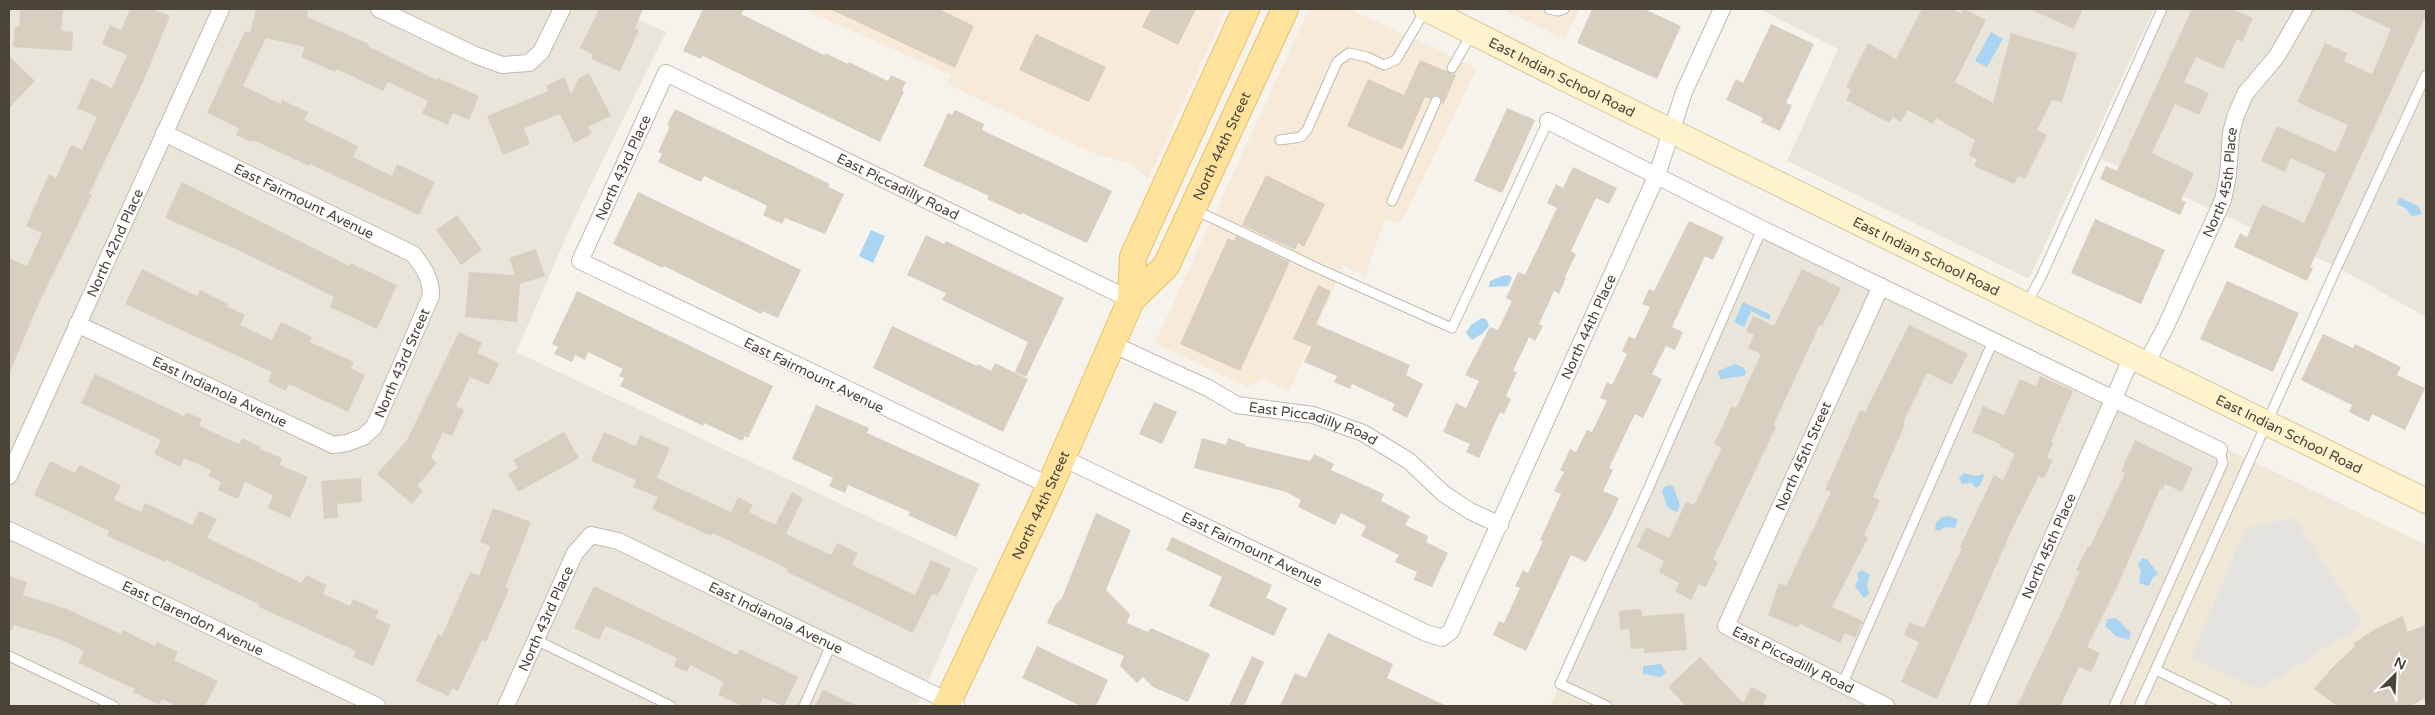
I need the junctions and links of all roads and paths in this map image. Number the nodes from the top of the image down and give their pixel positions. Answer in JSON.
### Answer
{"nodes":[{"id":1,"x":220,"y":9,"type":"edge"},
{"id":2,"x":379,"y":9,"type":"edge"},
{"id":3,"x":562,"y":9,"type":"edge"},
{"id":4,"x":1246,"y":9,"type":"edge"},
{"id":5,"x":1285,"y":9,"type":"edge"},
{"id":6,"x":1426,"y":9,"type":"edge"},
{"id":7,"x":1549,"y":9,"type":"edge"},
{"id":8,"x":1564,"y":9,"type":"edge"},
{"id":9,"x":1722,"y":9,"type":"edge"},
{"id":10,"x":2162,"y":9,"type":"edge"},
{"id":11,"x":2304,"y":9,"type":"edge"},
{"id":12,"x":1472,"y":32,"type":"junction"},
{"id":13,"x":1452,"y":68,"type":"dead end"},
{"id":14,"x":666,"y":73,"type":"joint"},
{"id":15,"x":2426,"y":75,"type":"edge"},
{"id":16,"x":1436,"y":101,"type":"dead end"},
{"id":17,"x":1548,"y":121,"type":"joint"},
{"id":18,"x":1671,"y":130,"type":"junction"},
{"id":19,"x":164,"y":133,"type":"junction"},
{"id":20,"x":1280,"y":140,"type":"dead end"},
{"id":21,"x":1657,"y":175,"type":"junction"},
{"id":22,"x":1392,"y":201,"type":"dead end"},
{"id":23,"x":1193,"y":209,"type":"junction"},
{"id":24,"x":1762,"y":228,"type":"junction"},
{"id":25,"x":580,"y":261,"type":"joint"},
{"id":26,"x":431,"y":284,"type":"joint"},
{"id":27,"x":1881,"y":286,"type":"junction"},
{"id":28,"x":1131,"y":300,"type":"junction"},
{"id":29,"x":2027,"y":304,"type":"junction"},
{"id":30,"x":77,"y":324,"type":"junction"},
{"id":31,"x":1994,"y":339,"type":"junction"},
{"id":32,"x":1112,"y":344,"type":"junction"},
{"id":33,"x":2139,"y":361,"type":"junction"},
{"id":34,"x":2113,"y":398,"type":"junction"},
{"id":35,"x":2266,"y":423,"type":"junction"},
{"id":36,"x":363,"y":437,"type":"joint"},
{"id":37,"x":2219,"y":450,"type":"joint"},
{"id":38,"x":1063,"y":458,"type":"junction"},
{"id":39,"x":9,"y":476,"type":"edge"},
{"id":40,"x":1050,"y":486,"type":"junction"},
{"id":41,"x":2426,"y":501,"type":"edge"},
{"id":42,"x":1500,"y":525,"type":"junction"},
{"id":43,"x":9,"y":530,"type":"edge"},
{"id":44,"x":591,"y":535,"type":"joint"},
{"id":45,"x":1726,"y":626,"type":"joint"},
{"id":46,"x":1442,"y":638,"type":"joint"},
{"id":47,"x":536,"y":640,"type":"junction"},
{"id":48,"x":831,"y":645,"type":"junction"},
{"id":49,"x":9,"y":656,"type":"edge"},
{"id":50,"x":2156,"y":670,"type":"junction"},
{"id":51,"x":1842,"y":685,"type":"junction"},
{"id":52,"x":951,"y":705,"type":"edge"},
{"id":53,"x":114,"y":706,"type":"edge"},
{"id":54,"x":377,"y":706,"type":"edge"},
{"id":55,"x":506,"y":706,"type":"edge"},
{"id":56,"x":672,"y":706,"type":"edge"},
{"id":57,"x":804,"y":706,"type":"edge"},
{"id":58,"x":1607,"y":706,"type":"edge"},
{"id":59,"x":1886,"y":706,"type":"edge"},
{"id":60,"x":1978,"y":706,"type":"edge"},
{"id":61,"x":2114,"y":706,"type":"edge"},
{"id":62,"x":2140,"y":706,"type":"edge"},
{"id":63,"x":2227,"y":706,"type":"edge"}],
"edges":[{"from":1,"to":19,"type":"street","name":"North 42nd Place"},
{"from":2,"to":3,"type":"street"},
{"from":4,"to":28,"type":"main road","name":"North 44th Street"},
{"from":5,"to":23,"type":"main road","name":"North 44th Street"},
{"from":6,"to":12,"type":"main road","name":"East Indian School Road"},
{"from":6,"to":20,"type":"lane"},
{"from":7,"to":8,"type":"lane"},
{"from":9,"to":18,"type":"street","name":"North 44th Place"},
{"from":10,"to":29,"type":"lane"},
{"from":11,"to":33,"type":"street","name":"North 45th Place"},
{"from":12,"to":13,"type":"lane"},
{"from":12,"to":18,"type":"main road","name":"East Indian School Road"},
{"from":14,"to":25,"type":"street","name":"North 43rd Place"},
{"from":14,"to":28,"type":"street","name":"East Piccadilly Road"},
{"from":15,"to":35,"type":"lane"},
{"from":16,"to":22,"type":"lane"},
{"from":17,"to":21,"type":"street"},
{"from":17,"to":23,"type":"lane"},
{"from":18,"to":21,"type":"street","name":"North 44th Place"},
{"from":18,"to":29,"type":"main road","name":"East Indian School Road"},
{"from":19,"to":26,"type":"street","name":"East Fairmount Avenue"},
{"from":19,"to":30,"type":"street","name":"North 42nd Place"},
{"from":21,"to":24,"type":"street"},
{"from":21,"to":42,"type":"street","name":"North 44th Place"},
{"from":23,"to":28,"type":"main road","name":"North 44th Street"},
{"from":24,"to":27,"type":"street"},
{"from":24,"to":58,"type":"lane"},
{"from":25,"to":40,"type":"street","name":"East Fairmount Avenue"},
{"from":26,"to":36,"type":"street","name":"North 43rd Street"},
{"from":27,"to":31,"type":"street"},
{"from":27,"to":45,"type":"street","name":"North 45th Street"},
{"from":28,"to":32,"type":"main road","name":"North 44th Street"},
{"from":29,"to":33,"type":"main road","name":"East Indian School Road"},
{"from":30,"to":36,"type":"street","name":"East Indianola Avenue"},
{"from":30,"to":39,"type":"street","name":"North 42nd Place"},
{"from":31,"to":34,"type":"street"},
{"from":31,"to":51,"type":"lane"},
{"from":32,"to":38,"type":"main road","name":"North 44th Street"},
{"from":32,"to":42,"type":"street","name":"East Piccadilly Road"},
{"from":33,"to":34,"type":"street","name":"North 45th Place"},
{"from":33,"to":35,"type":"main road","name":"East Indian School Road"},
{"from":34,"to":37,"type":"street"},
{"from":34,"to":60,"type":"street","name":"North 45th Place"},
{"from":35,"to":41,"type":"main road","name":"East Indian School Road"},
{"from":35,"to":50,"type":"lane"},
{"from":37,"to":61,"type":"lane"},
{"from":38,"to":40,"type":"main road","name":"North 44th Street"},
{"from":38,"to":46,"type":"street","name":"East Fairmount Avenue"},
{"from":40,"to":52,"type":"main road","name":"North 44th Street"},
{"from":42,"to":46,"type":"street","name":"North 44th Place"},
{"from":43,"to":54,"type":"street","name":"East Clarendon Avenue"},
{"from":44,"to":47,"type":"street","name":"North 43rd Place"},
{"from":44,"to":48,"type":"street","name":"East Indianola Avenue"},
{"from":45,"to":51,"type":"street","name":"East Piccadilly Road"},
{"from":47,"to":55,"type":"street","name":"North 43rd Place"},
{"from":47,"to":56,"type":"lane"},
{"from":48,"to":52,"type":"street","name":"East Indianola Avenue"},
{"from":48,"to":57,"type":"lane"},
{"from":49,"to":53,"type":"lane"},
{"from":50,"to":62,"type":"lane"},
{"from":50,"to":63,"type":"lane"},
{"from":51,"to":59,"type":"street","name":"East Piccadilly Road"}]}
